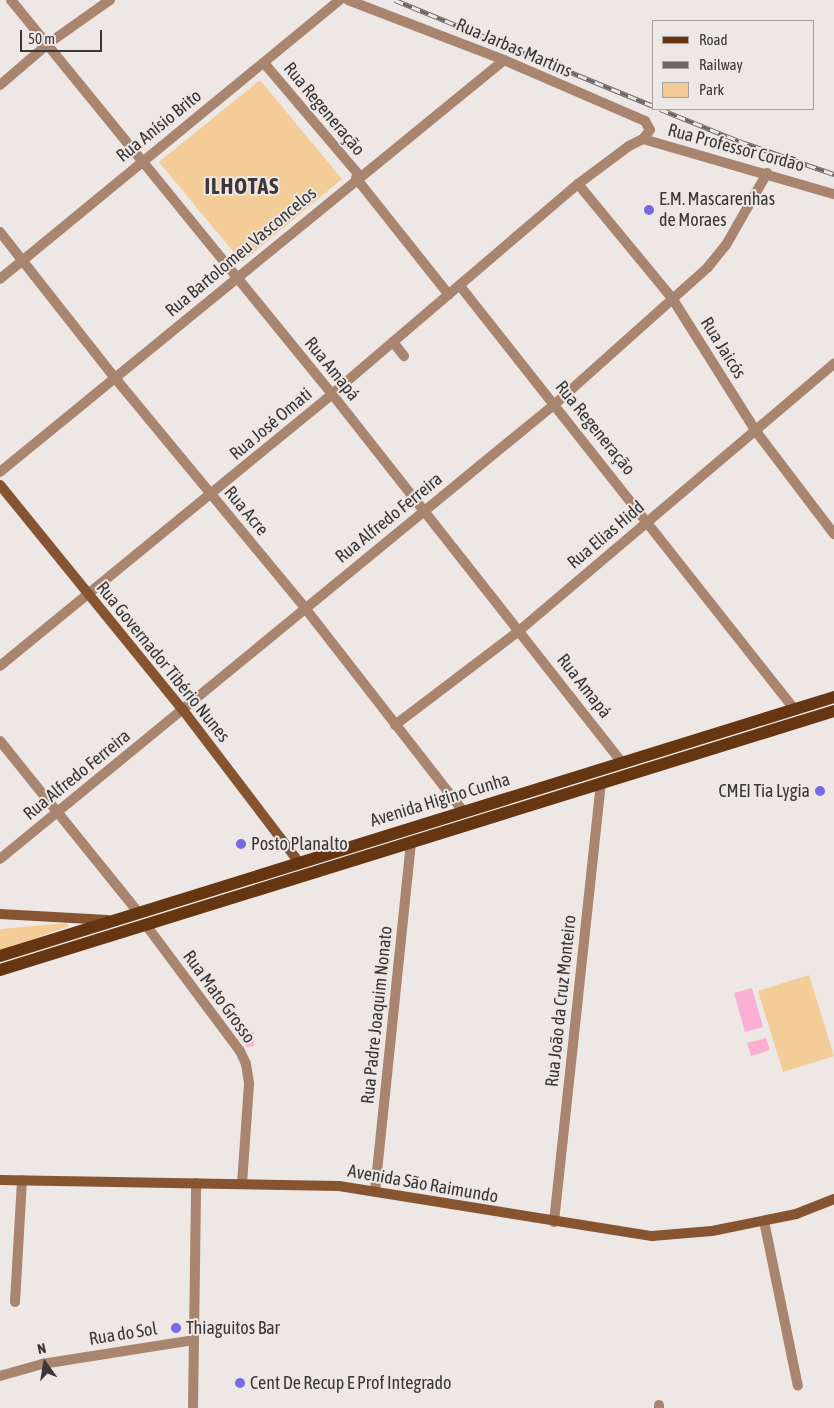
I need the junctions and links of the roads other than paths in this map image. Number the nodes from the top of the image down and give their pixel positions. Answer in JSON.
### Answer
{"nodes":[{"id":1,"x":11,"y":0,"type":"edge"},
{"id":2,"x":110,"y":0,"type":"edge"},
{"id":3,"x":340,"y":0,"type":"edge"},
{"id":4,"x":348,"y":0,"type":"edge"},
{"id":5,"x":49,"y":43,"type":"junction"},
{"id":6,"x":504,"y":60,"type":"junction"},
{"id":7,"x":264,"y":63,"type":"junction"},
{"id":8,"x":0,"y":85,"type":"edge"},
{"id":9,"x":643,"y":139,"type":"junction"},
{"id":10,"x":629,"y":146,"type":"joint"},
{"id":11,"x":142,"y":161,"type":"junction"},
{"id":12,"x":767,"y":173,"type":"junction"},
{"id":13,"x":358,"y":177,"type":"junction"},
{"id":14,"x":578,"y":184,"type":"junction"},
{"id":15,"x":834,"y":194,"type":"edge"},
{"id":16,"x":0,"y":232,"type":"edge"},
{"id":17,"x":23,"y":261,"type":"junction"},
{"id":18,"x":237,"y":277,"type":"junction"},
{"id":19,"x":0,"y":280,"type":"edge"},
{"id":20,"x":460,"y":286,"type":"junction"},
{"id":21,"x":450,"y":295,"type":"junction"},
{"id":22,"x":672,"y":298,"type":"junction"},
{"id":23,"x":393,"y":342,"type":"junction"},
{"id":24,"x":404,"y":356,"type":"dead end"},
{"id":25,"x":834,"y":364,"type":"edge"},
{"id":26,"x":115,"y":378,"type":"junction"},
{"id":27,"x":332,"y":394,"type":"junction"},
{"id":28,"x":555,"y":404,"type":"junction"},
{"id":29,"x":755,"y":430,"type":"junction"},
{"id":30,"x":0,"y":472,"type":"edge"},
{"id":31,"x":0,"y":485,"type":"edge"},
{"id":32,"x":211,"y":494,"type":"junction"},
{"id":33,"x":423,"y":511,"type":"junction"},
{"id":34,"x":648,"y":520,"type":"junction"},
{"id":35,"x":834,"y":534,"type":"edge"},
{"id":36,"x":88,"y":594,"type":"junction"},
{"id":37,"x":305,"y":608,"type":"junction"},
{"id":38,"x":520,"y":630,"type":"junction"},
{"id":39,"x":0,"y":666,"type":"edge"},
{"id":40,"x":834,"y":697,"type":"edge"},
{"id":41,"x":183,"y":710,"type":"junction"},
{"id":42,"x":795,"y":710,"type":"junction"},
{"id":43,"x":834,"y":712,"type":"edge"},
{"id":44,"x":395,"y":725,"type":"junction"},
{"id":45,"x":0,"y":741,"type":"edge"},
{"id":46,"x":622,"y":763,"type":"junction"},
{"id":47,"x":601,"y":784,"type":"junction"},
{"id":48,"x":464,"y":812,"type":"junction"},
{"id":49,"x":56,"y":813,"type":"junction"},
{"id":50,"x":411,"y":842,"type":"junction"},
{"id":51,"x":0,"y":859,"type":"edge"},
{"id":52,"x":299,"y":862,"type":"junction"},
{"id":53,"x":296,"y":878,"type":"junction"},
{"id":54,"x":139,"y":913,"type":"junction"},
{"id":55,"x":3,"y":915,"type":"edge"},
{"id":56,"x":112,"y":920,"type":"junction"},
{"id":57,"x":146,"y":925,"type":"junction"},
{"id":58,"x":0,"y":956,"type":"edge"},
{"id":59,"x":0,"y":970,"type":"edge"},
{"id":60,"x":0,"y":1180,"type":"edge"},
{"id":61,"x":22,"y":1180,"type":"junction"},
{"id":62,"x":196,"y":1183,"type":"junction"},
{"id":63,"x":242,"y":1184,"type":"junction"},
{"id":64,"x":375,"y":1192,"type":"junction"},
{"id":65,"x":834,"y":1199,"type":"edge"},
{"id":66,"x":764,"y":1221,"type":"junction"},
{"id":67,"x":554,"y":1222,"type":"junction"},
{"id":68,"x":15,"y":1302,"type":"dead end"},
{"id":69,"x":193,"y":1340,"type":"junction"},
{"id":70,"x":0,"y":1376,"type":"edge"},
{"id":71,"x":798,"y":1386,"type":"dead end"},
{"id":72,"x":193,"y":1408,"type":"edge"}],
"edges":[{"from":1,"to":5,"type":"street","name":"Rua Amapá"},
{"from":2,"to":5,"type":"street"},
{"from":3,"to":7,"type":"street","name":"Rua Anísio Brito"},
{"from":4,"to":6,"type":"street","name":"Rua Jarbas Martins"},
{"from":5,"to":8,"type":"street"},
{"from":5,"to":11,"type":"street","name":"Rua Amapá"},
{"from":6,"to":9,"type":"street","name":"Rua Jarbas Martins"},
{"from":6,"to":13,"type":"street","name":"Rua Bartolomeu Vasconcelos"},
{"from":7,"to":11,"type":"street","name":"Rua Anísio Brito"},
{"from":7,"to":13,"type":"street","name":"Rua Regeneração"},
{"from":9,"to":10,"type":"street","name":"Rua Professor Cordão"},
{"from":9,"to":12,"type":"street","name":"Rua Professor Cordão"},
{"from":10,"to":14,"type":"street","name":"Rua José Omati"},
{"from":11,"to":17,"type":"street","name":"Rua Anísio Brito"},
{"from":11,"to":18,"type":"street","name":"Rua Amapá"},
{"from":12,"to":15,"type":"street","name":"Rua Professor Cordão"},
{"from":12,"to":22,"type":"street","name":"Rua Alfredo Ferreira"},
{"from":13,"to":18,"type":"street","name":"Rua Bartolomeu Vasconcelos"},
{"from":13,"to":21,"type":"street","name":"Rua Regeneração"},
{"from":14,"to":20,"type":"street","name":"Rua José Omati"},
{"from":14,"to":22,"type":"street","name":"Rua Jaicós"},
{"from":16,"to":17,"type":"street","name":"Rua Acre"},
{"from":17,"to":19,"type":"street","name":"Rua Anísio Brito"},
{"from":17,"to":26,"type":"street","name":"Rua Acre"},
{"from":18,"to":26,"type":"street","name":"Rua Bartolomeu Vasconcelos"},
{"from":18,"to":27,"type":"street","name":"Rua Amapá"},
{"from":20,"to":21,"type":"street","name":"Rua José Omati"},
{"from":20,"to":28,"type":"street","name":"Rua Regeneração"},
{"from":21,"to":23,"type":"street","name":"Rua José Omati"},
{"from":22,"to":28,"type":"street","name":"Rua Alfredo Ferreira"},
{"from":22,"to":29,"type":"street","name":"Rua Jaicós"},
{"from":23,"to":24,"type":"street"},
{"from":23,"to":27,"type":"street","name":"Rua José Omati"},
{"from":25,"to":29,"type":"street","name":"Rua Elias Hidd"},
{"from":26,"to":30,"type":"street","name":"Rua Bartolomeu Vasconcelos"},
{"from":26,"to":32,"type":"street","name":"Rua Acre"},
{"from":27,"to":32,"type":"street","name":"Rua José Omati"},
{"from":27,"to":33,"type":"street","name":"Rua Amapá"},
{"from":28,"to":33,"type":"street","name":"Rua Alfredo Ferreira"},
{"from":28,"to":34,"type":"street","name":"Rua Regeneração"},
{"from":29,"to":34,"type":"street","name":"Rua Elias Hidd"},
{"from":29,"to":35,"type":"street","name":"Rua Jaicós"},
{"from":31,"to":36,"type":"street","name":"Rua Governador Tibério Nunes"},
{"from":32,"to":36,"type":"street","name":"Rua José Omati"},
{"from":32,"to":37,"type":"street","name":"Rua Acre"},
{"from":33,"to":37,"type":"street","name":"Rua Alfredo Ferreira"},
{"from":33,"to":38,"type":"street","name":"Rua Amapá"},
{"from":34,"to":38,"type":"street","name":"Rua Elias Hidd"},
{"from":34,"to":42,"type":"street","name":"Rua Regeneração"},
{"from":36,"to":39,"type":"street","name":"Rua José Omati"},
{"from":36,"to":41,"type":"street","name":"Rua Governador Tibério Nunes"},
{"from":37,"to":41,"type":"street","name":"Rua Alfredo Ferreira"},
{"from":37,"to":44,"type":"street","name":"Rua Acre"},
{"from":38,"to":44,"type":"street","name":"Rua Elias Hidd"},
{"from":38,"to":46,"type":"street","name":"Rua Amapá"},
{"from":40,"to":42,"type":"main road","name":"Avenida Higino Cunha"},
{"from":41,"to":49,"type":"street","name":"Rua Alfredo Ferreira"},
{"from":41,"to":52,"type":"street","name":"Rua Governador Tibério Nunes"},
{"from":42,"to":46,"type":"main road","name":"Avenida Higino Cunha"},
{"from":43,"to":47,"type":"main road","name":"Avenida Higino Cunha"},
{"from":44,"to":48,"type":"street","name":"Rua Acre"},
{"from":45,"to":49,"type":"street"},
{"from":46,"to":48,"type":"main road","name":"Avenida Higino Cunha"},
{"from":47,"to":50,"type":"main road","name":"Avenida Higino Cunha"},
{"from":47,"to":67,"type":"street","name":"Rua João da Cruz Monteiro"},
{"from":48,"to":52,"type":"main road","name":"Avenida Higino Cunha"},
{"from":49,"to":51,"type":"street","name":"Rua Alfredo Ferreira"},
{"from":49,"to":54,"type":"street"},
{"from":50,"to":53,"type":"main road","name":"Avenida Higino Cunha"},
{"from":50,"to":64,"type":"street","name":"Rua Padre Joaquim Nonato"},
{"from":52,"to":53,"type":"street"},
{"from":52,"to":54,"type":"main road","name":"Avenida Higino Cunha"},
{"from":53,"to":57,"type":"main road","name":"Avenida Higino Cunha"},
{"from":54,"to":56,"type":"main road","name":"Avenida Higino Cunha"},
{"from":55,"to":56,"type":"street"},
{"from":56,"to":58,"type":"main road","name":"Avenida Higino Cunha"},
{"from":57,"to":59,"type":"main road","name":"Avenida Higino Cunha"},
{"from":57,"to":63,"type":"street","name":"Rua Mato Grosso"},
{"from":60,"to":61,"type":"street","name":"Avenida São Raimundo"},
{"from":61,"to":62,"type":"street","name":"Avenida São Raimundo"},
{"from":61,"to":68,"type":"street"},
{"from":62,"to":63,"type":"street","name":"Avenida São Raimundo"},
{"from":62,"to":69,"type":"street"},
{"from":63,"to":64,"type":"street","name":"Avenida São Raimundo"},
{"from":64,"to":67,"type":"street","name":"Avenida São Raimundo"},
{"from":65,"to":66,"type":"street","name":"Avenida São Raimundo"},
{"from":66,"to":67,"type":"street","name":"Avenida São Raimundo"},
{"from":66,"to":71,"type":"street"},
{"from":69,"to":70,"type":"street","name":"Rua do Sol"},
{"from":69,"to":72,"type":"street"}]}
